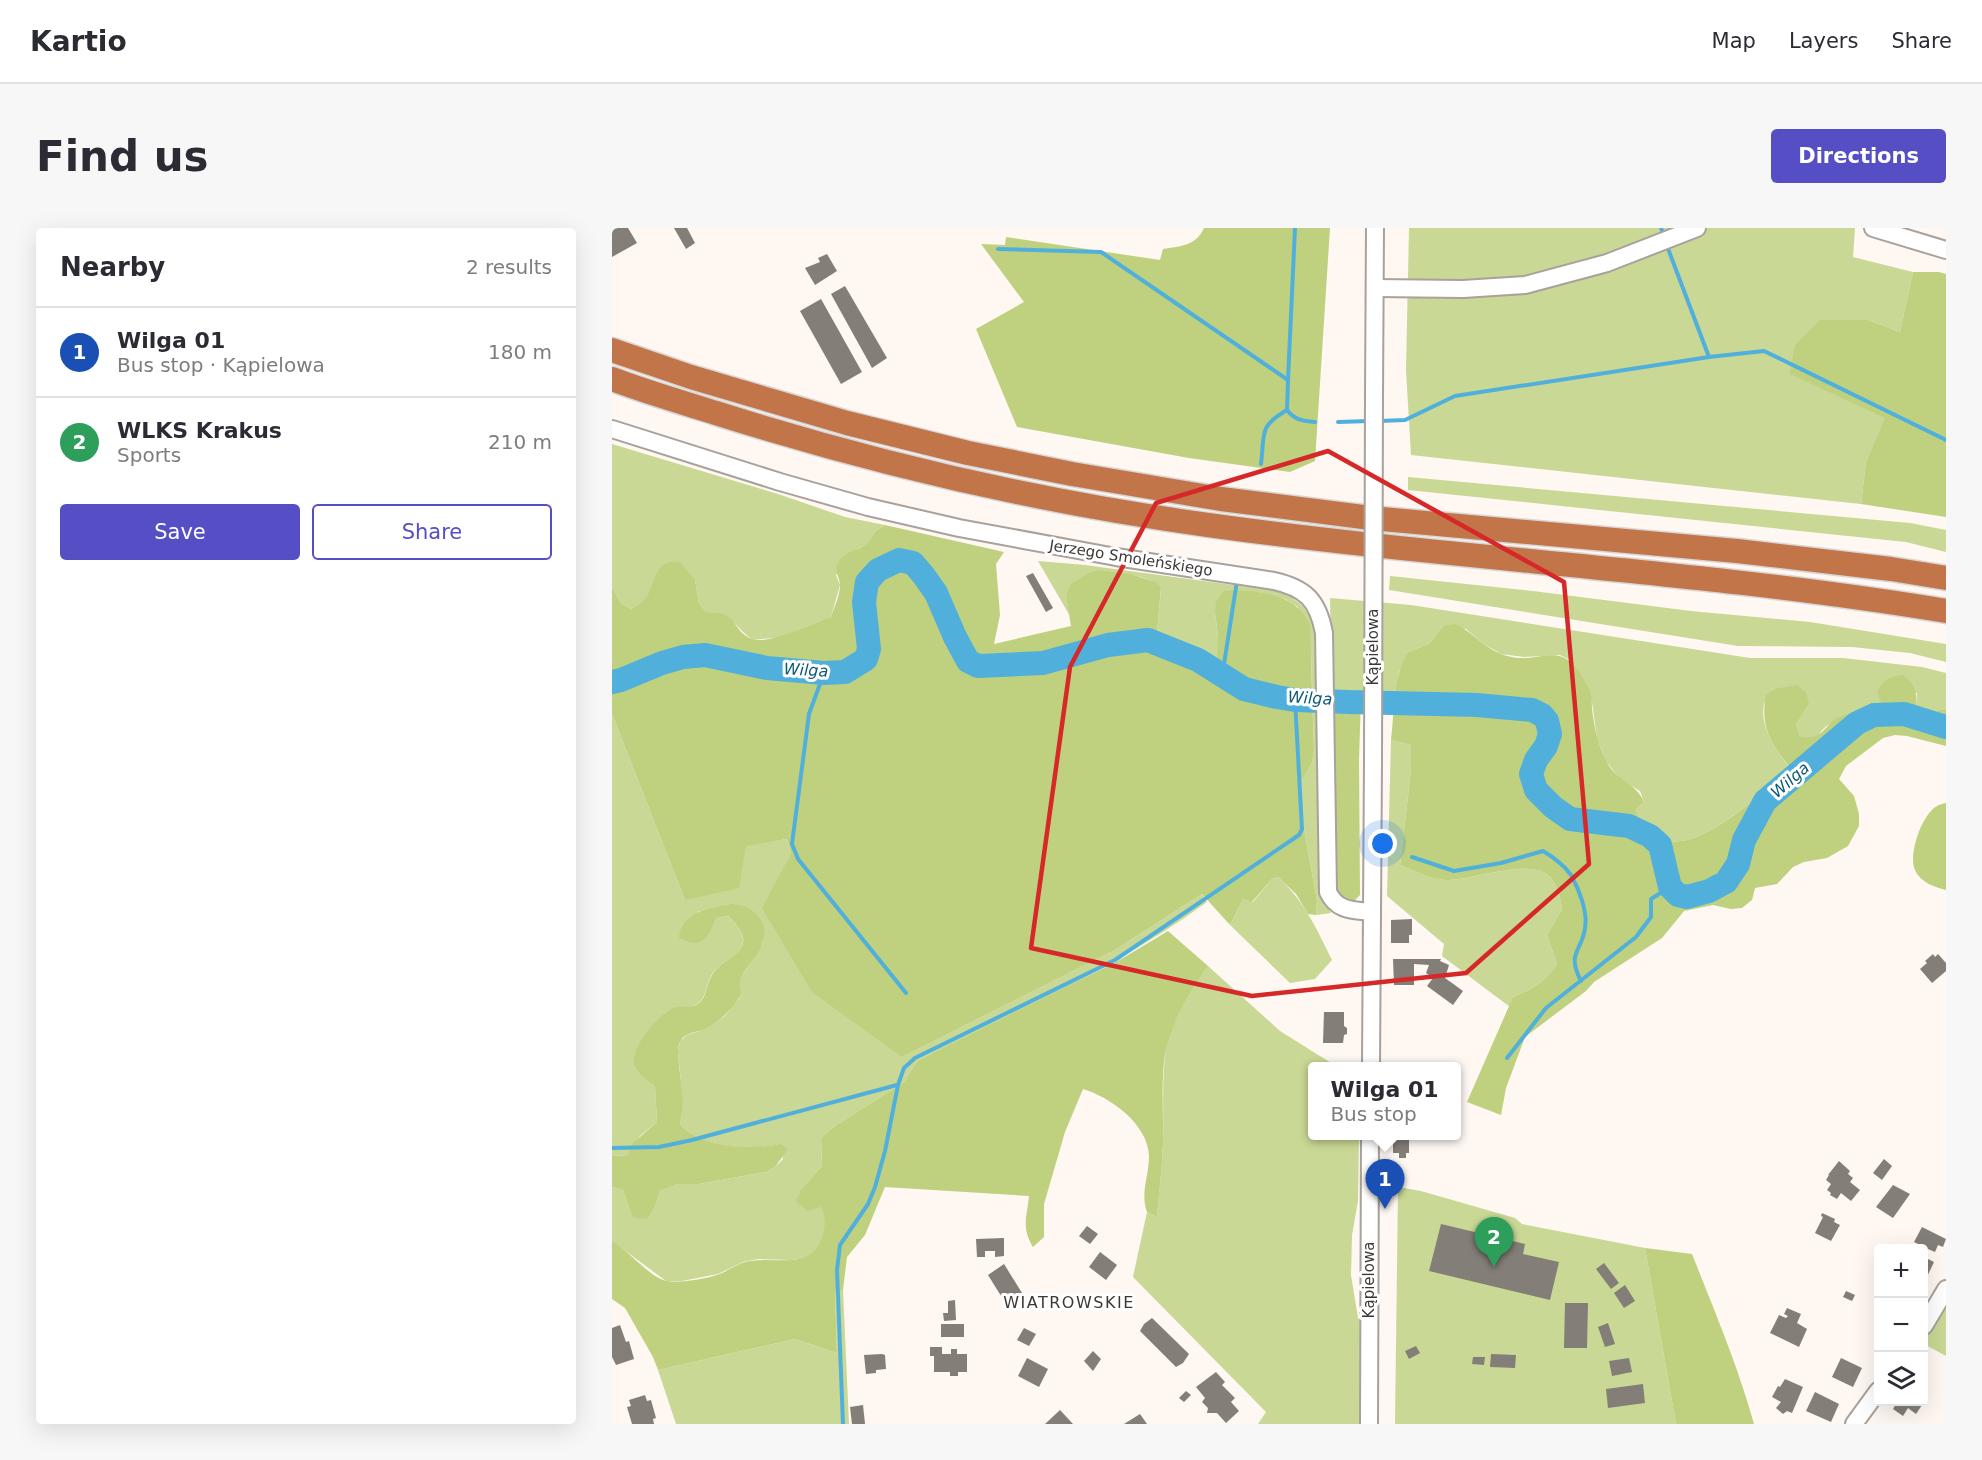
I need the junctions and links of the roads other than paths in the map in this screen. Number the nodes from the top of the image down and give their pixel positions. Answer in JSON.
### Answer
{"nodes":[{"id":1,"x":1375,"y":228,"type":"edge"},
{"id":2,"x":1697,"y":228,"type":"edge"},
{"id":3,"x":1873,"y":228,"type":"edge"},
{"id":4,"x":1946,"y":250,"type":"edge"},
{"id":5,"x":1375,"y":288,"type":"junction"},
{"id":6,"x":612,"y":350,"type":"edge"},
{"id":7,"x":612,"y":380,"type":"edge"},
{"id":8,"x":612,"y":429,"type":"edge"},
{"id":9,"x":1946,"y":578,"type":"edge"},
{"id":10,"x":1946,"y":611,"type":"edge"},
{"id":11,"x":1371,"y":912,"type":"junction"},
{"id":12,"x":1371,"y":1062,"type":"edge"},
{"id":13,"x":1370,"y":1140,"type":"edge"},
{"id":14,"x":1946,"y":1289,"type":"edge"},
{"id":15,"x":1928,"y":1318,"type":"edge"},
{"id":16,"x":1874,"y":1396,"type":"edge"},
{"id":17,"x":1369,"y":1424,"type":"edge"},
{"id":18,"x":1854,"y":1424,"type":"edge"}],
"edges":[{"from":1,"to":5,"type":"street","name":"Kąpielowa"},
{"from":2,"to":5,"type":"street"},
{"from":3,"to":4,"type":"street"},
{"from":5,"to":11,"type":"street","name":"Kąpielowa","bridge":true},
{"from":6,"to":9,"type":"highway"},
{"from":7,"to":10,"type":"highway"},
{"from":8,"to":11,"type":"street","name":"Jerzego Smoleńskiego"},
{"from":11,"to":12,"type":"street","name":"Kąpielowa"},
{"from":13,"to":17,"type":"street","name":"Kąpielowa"},
{"from":14,"to":15,"type":"street"},
{"from":16,"to":18,"type":"street"}]}
